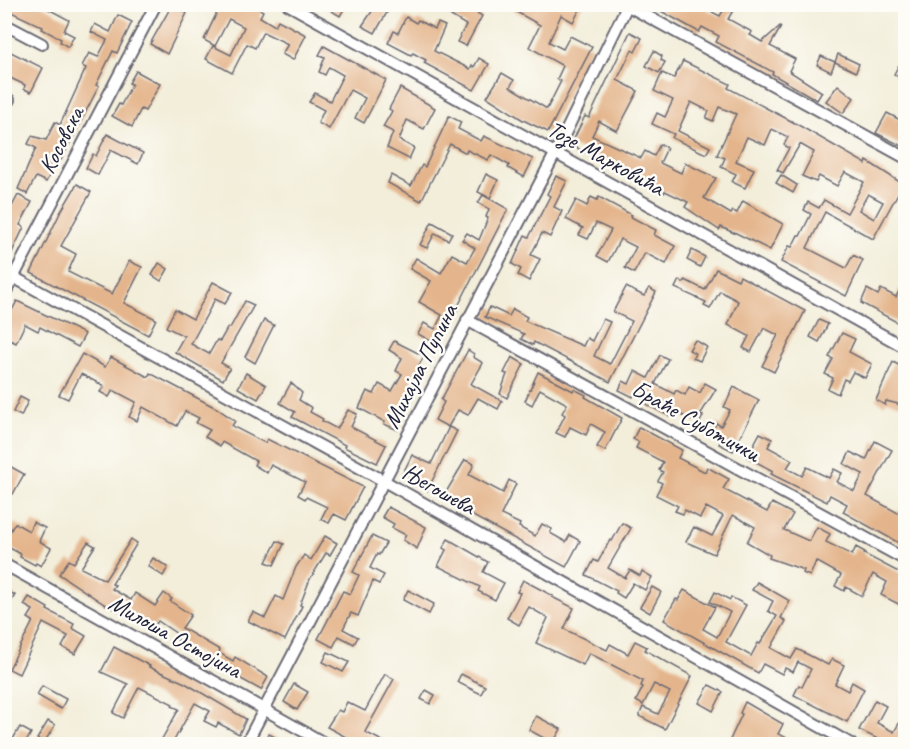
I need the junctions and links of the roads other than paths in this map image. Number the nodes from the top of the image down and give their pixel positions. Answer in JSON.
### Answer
{"nodes":[{"id":1,"x":156,"y":4,"type":"edge"},
{"id":2,"x":287,"y":4,"type":"edge"},
{"id":3,"x":626,"y":5,"type":"edge"},
{"id":4,"x":4,"y":24,"type":"edge"},
{"id":5,"x":42,"y":44,"type":"dead end"},
{"id":6,"x":555,"y":154,"type":"junction"},
{"id":7,"x":906,"y":158,"type":"edge"},
{"id":8,"x":9,"y":275,"type":"edge"},
{"id":9,"x":4,"y":295,"type":"edge"},
{"id":10,"x":467,"y":320,"type":"junction"},
{"id":11,"x":906,"y":348,"type":"edge"},
{"id":12,"x":384,"y":482,"type":"junction"},
{"id":13,"x":906,"y":560,"type":"edge"},
{"id":14,"x":4,"y":564,"type":"edge"},
{"id":15,"x":264,"y":711,"type":"junction"},
{"id":16,"x":246,"y":744,"type":"edge"},
{"id":17,"x":326,"y":744,"type":"edge"},
{"id":18,"x":851,"y":744,"type":"edge"}],
"edges":[{"from":1,"to":8,"type":"street","name":"Косовска"},
{"from":2,"to":6,"type":"street","name":"Тозе Марковића"},
{"from":3,"to":6,"type":"street","name":"Михајла Пупина"},
{"from":3,"to":7,"type":"street"},
{"from":4,"to":5,"type":"street"},
{"from":6,"to":10,"type":"street","name":"Михајла Пупина"},
{"from":6,"to":11,"type":"street","name":"Тозе Марковића"},
{"from":8,"to":9,"type":"street","name":"Косовска"},
{"from":8,"to":12,"type":"street","name":"Његошева"},
{"from":10,"to":12,"type":"street","name":"Михајла Пупина"},
{"from":10,"to":13,"type":"street","name":"Браће Суботички"},
{"from":12,"to":15,"type":"street","name":"Михајла Пупина"},
{"from":12,"to":18,"type":"street","name":"Његошева"},
{"from":14,"to":15,"type":"street","name":"Милоша Остојина"},
{"from":15,"to":16,"type":"street","name":"Михајла Пупина"},
{"from":15,"to":17,"type":"street","name":"Милоша Остојина"}]}
